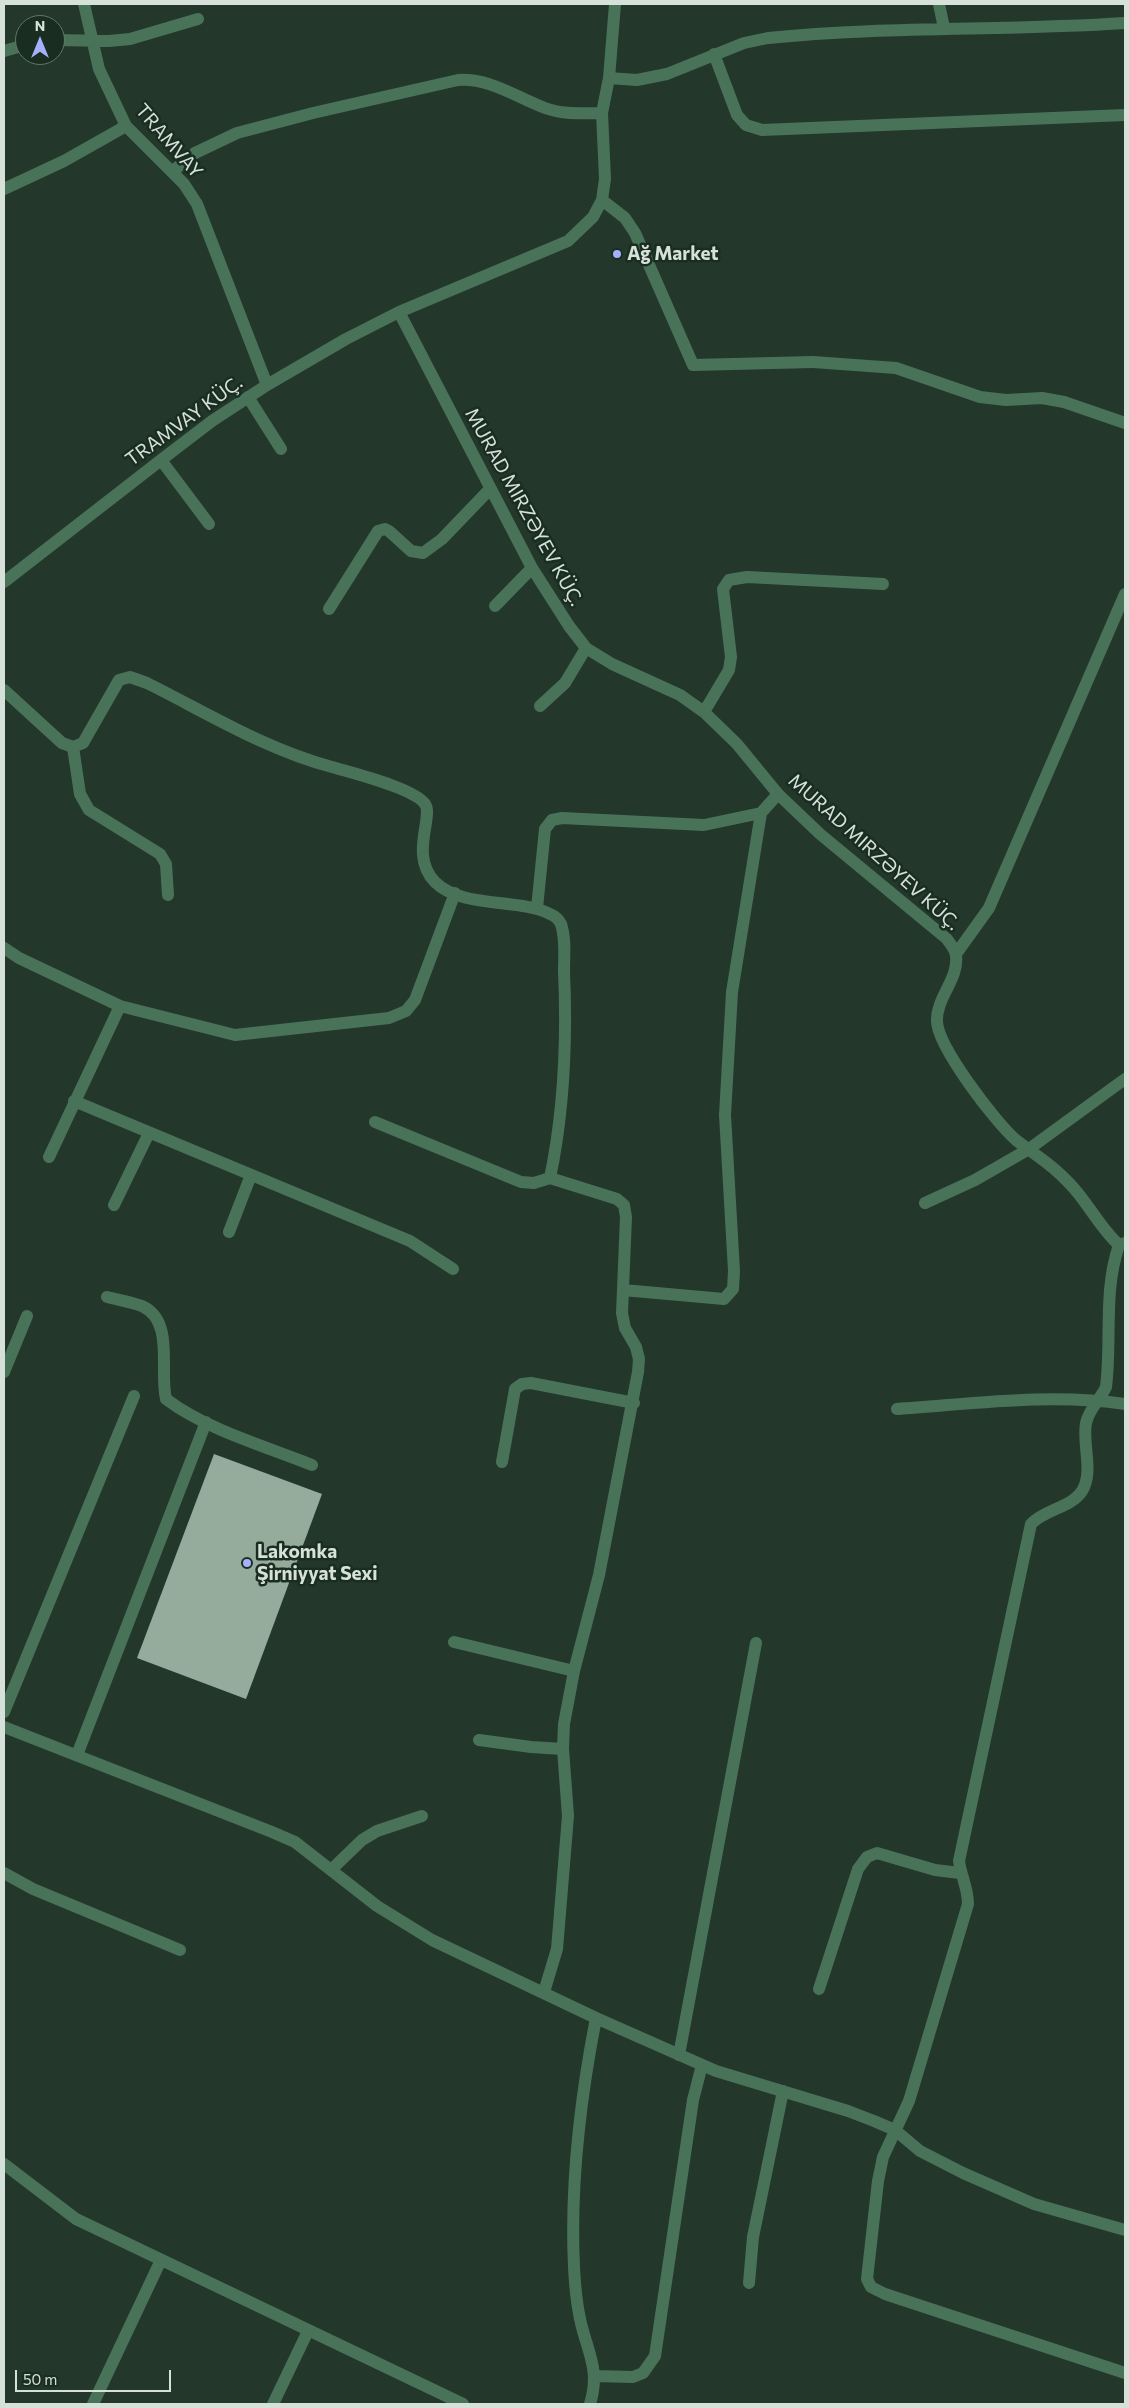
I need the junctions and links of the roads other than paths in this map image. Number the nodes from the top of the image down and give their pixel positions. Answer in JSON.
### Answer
{"nodes":[{"id":1,"x":84,"y":4,"type":"edge"},
{"id":2,"x":615,"y":4,"type":"edge"},
{"id":3,"x":939,"y":4,"type":"edge"},
{"id":4,"x":198,"y":19,"type":"dead end"},
{"id":5,"x":1125,"y":22,"type":"edge"},
{"id":6,"x":944,"y":28,"type":"junction"},
{"id":7,"x":65,"y":40,"type":"edge"},
{"id":8,"x":92,"y":41,"type":"junction"},
{"id":9,"x":714,"y":54,"type":"junction"},
{"id":10,"x":609,"y":78,"type":"junction"},
{"id":11,"x":602,"y":113,"type":"junction"},
{"id":12,"x":1125,"y":115,"type":"edge"},
{"id":13,"x":126,"y":126,"type":"junction"},
{"id":14,"x":173,"y":171,"type":"junction"},
{"id":15,"x":4,"y":189,"type":"edge"},
{"id":16,"x":602,"y":200,"type":"junction"},
{"id":17,"x":399,"y":312,"type":"junction"},
{"id":18,"x":267,"y":385,"type":"junction"},
{"id":19,"x":248,"y":397,"type":"junction"},
{"id":20,"x":1125,"y":423,"type":"edge"},
{"id":21,"x":281,"y":450,"type":"dead end"},
{"id":22,"x":161,"y":460,"type":"junction"},
{"id":23,"x":490,"y":489,"type":"junction"},
{"id":24,"x":209,"y":524,"type":"dead end"},
{"id":25,"x":532,"y":568,"type":"junction"},
{"id":26,"x":4,"y":582,"type":"edge"},
{"id":27,"x":883,"y":584,"type":"dead end"},
{"id":28,"x":1125,"y":594,"type":"edge"},
{"id":29,"x":495,"y":606,"type":"dead end"},
{"id":30,"x":329,"y":609,"type":"dead end"},
{"id":31,"x":586,"y":648,"type":"junction"},
{"id":32,"x":4,"y":690,"type":"edge"},
{"id":33,"x":540,"y":706,"type":"dead end"},
{"id":34,"x":704,"y":712,"type":"junction"},
{"id":35,"x":73,"y":747,"type":"junction"},
{"id":36,"x":778,"y":794,"type":"junction"},
{"id":37,"x":761,"y":813,"type":"junction"},
{"id":38,"x":455,"y":893,"type":"junction"},
{"id":39,"x":168,"y":895,"type":"dead end"},
{"id":40,"x":537,"y":908,"type":"junction"},
{"id":41,"x":4,"y":948,"type":"edge"},
{"id":42,"x":956,"y":954,"type":"junction"},
{"id":43,"x":120,"y":1006,"type":"junction"},
{"id":44,"x":1125,"y":1079,"type":"edge"},
{"id":45,"x":74,"y":1101,"type":"junction"},
{"id":46,"x":375,"y":1122,"type":"dead end"},
{"id":47,"x":149,"y":1132,"type":"junction"},
{"id":48,"x":1029,"y":1148,"type":"junction"},
{"id":49,"x":49,"y":1156,"type":"dead end"},
{"id":50,"x":251,"y":1175,"type":"junction"},
{"id":51,"x":550,"y":1178,"type":"junction"},
{"id":52,"x":925,"y":1203,"type":"dead end"},
{"id":53,"x":114,"y":1205,"type":"dead end"},
{"id":54,"x":229,"y":1232,"type":"dead end"},
{"id":55,"x":1122,"y":1244,"type":"edge"},
{"id":56,"x":453,"y":1269,"type":"dead end"},
{"id":57,"x":623,"y":1290,"type":"junction"},
{"id":58,"x":108,"y":1297,"type":"dead end"},
{"id":59,"x":27,"y":1316,"type":"dead end"},
{"id":60,"x":4,"y":1372,"type":"edge"},
{"id":61,"x":134,"y":1396,"type":"dead end"},
{"id":62,"x":1100,"y":1400,"type":"junction"},
{"id":63,"x":634,"y":1403,"type":"junction"},
{"id":64,"x":1125,"y":1404,"type":"edge"},
{"id":65,"x":897,"y":1409,"type":"dead end"},
{"id":66,"x":206,"y":1422,"type":"junction"},
{"id":67,"x":502,"y":1462,"type":"dead end"},
{"id":68,"x":312,"y":1464,"type":"dead end"},
{"id":69,"x":454,"y":1642,"type":"dead end"},
{"id":70,"x":756,"y":1642,"type":"dead end"},
{"id":71,"x":574,"y":1671,"type":"junction"},
{"id":72,"x":4,"y":1712,"type":"edge"},
{"id":73,"x":4,"y":1727,"type":"edge"},
{"id":74,"x":479,"y":1740,"type":"dead end"},
{"id":75,"x":563,"y":1748,"type":"junction"},
{"id":76,"x":77,"y":1755,"type":"junction"},
{"id":77,"x":422,"y":1816,"type":"dead end"},
{"id":78,"x":331,"y":1870,"type":"junction"},
{"id":79,"x":4,"y":1873,"type":"edge"},
{"id":80,"x":960,"y":1873,"type":"junction"},
{"id":81,"x":180,"y":1950,"type":"dead end"},
{"id":82,"x":819,"y":1989,"type":"dead end"},
{"id":83,"x":544,"y":1992,"type":"junction"},
{"id":84,"x":596,"y":2018,"type":"junction"},
{"id":85,"x":679,"y":2055,"type":"junction"},
{"id":86,"x":702,"y":2065,"type":"junction"},
{"id":87,"x":783,"y":2091,"type":"junction"},
{"id":88,"x":895,"y":2130,"type":"junction"},
{"id":89,"x":4,"y":2164,"type":"edge"},
{"id":90,"x":1125,"y":2230,"type":"edge"},
{"id":91,"x":161,"y":2260,"type":"junction"},
{"id":92,"x":749,"y":2283,"type":"dead end"},
{"id":93,"x":308,"y":2330,"type":"junction"},
{"id":94,"x":1125,"y":2373,"type":"edge"},
{"id":95,"x":595,"y":2376,"type":"junction"},
{"id":96,"x":93,"y":2404,"type":"edge"},
{"id":97,"x":273,"y":2404,"type":"edge"},
{"id":98,"x":463,"y":2404,"type":"edge"},
{"id":99,"x":590,"y":2404,"type":"edge"}],
"edges":[{"from":1,"to":8,"type":"street","name":"TRAMVAY"},
{"from":2,"to":10,"type":"street"},
{"from":3,"to":6,"type":"street"},
{"from":4,"to":8,"type":"street"},
{"from":5,"to":6,"type":"street"},
{"from":6,"to":9,"type":"street"},
{"from":7,"to":8,"type":"street"},
{"from":8,"to":13,"type":"street","name":"TRAMVAY"},
{"from":9,"to":10,"type":"street"},
{"from":9,"to":12,"type":"street"},
{"from":10,"to":11,"type":"street"},
{"from":11,"to":14,"type":"street"},
{"from":11,"to":16,"type":"street"},
{"from":13,"to":14,"type":"street","name":"TRAMVAY"},
{"from":13,"to":15,"type":"street"},
{"from":14,"to":18,"type":"street","name":"TRAMVAY"},
{"from":16,"to":17,"type":"street","name":"TRAMVAY KÜÇ."},
{"from":16,"to":20,"type":"street"},
{"from":17,"to":18,"type":"street","name":"TRAMVAY KÜÇ."},
{"from":17,"to":23,"type":"street","name":"MURAD MIRZƏYEV KÜÇ."},
{"from":18,"to":19,"type":"street","name":"TRAMVAY KÜÇ."},
{"from":19,"to":21,"type":"street"},
{"from":19,"to":22,"type":"street","name":"TRAMVAY KÜÇ."},
{"from":22,"to":24,"type":"street"},
{"from":22,"to":26,"type":"street","name":"TRAMVAY KÜÇ."},
{"from":23,"to":25,"type":"street","name":"MURAD MIRZƏYEV KÜÇ."},
{"from":23,"to":30,"type":"street"},
{"from":25,"to":29,"type":"street"},
{"from":25,"to":31,"type":"street","name":"MURAD MIRZƏYEV KÜÇ."},
{"from":27,"to":34,"type":"street"},
{"from":28,"to":42,"type":"street"},
{"from":31,"to":33,"type":"street"},
{"from":31,"to":34,"type":"street","name":"MURAD MIRZƏYEV KÜÇ."},
{"from":32,"to":35,"type":"street"},
{"from":34,"to":36,"type":"street","name":"MURAD MIRZƏYEV KÜÇ."},
{"from":35,"to":38,"type":"street"},
{"from":35,"to":39,"type":"street"},
{"from":36,"to":37,"type":"street"},
{"from":36,"to":42,"type":"street","name":"MURAD MIRZƏYEV KÜÇ."},
{"from":37,"to":40,"type":"street"},
{"from":37,"to":57,"type":"street"},
{"from":38,"to":40,"type":"street"},
{"from":38,"to":43,"type":"street"},
{"from":40,"to":51,"type":"street"},
{"from":41,"to":43,"type":"street"},
{"from":42,"to":48,"type":"street","name":"MURAD MIRZƏYEV KÜÇ."},
{"from":43,"to":45,"type":"street"},
{"from":44,"to":48,"type":"street"},
{"from":45,"to":47,"type":"street"},
{"from":45,"to":49,"type":"street"},
{"from":46,"to":51,"type":"street"},
{"from":47,"to":50,"type":"street"},
{"from":47,"to":53,"type":"street"},
{"from":48,"to":52,"type":"street"},
{"from":48,"to":55,"type":"street","name":"MURAD MIRZƏYEV KÜÇ."},
{"from":50,"to":54,"type":"street"},
{"from":50,"to":56,"type":"street"},
{"from":51,"to":57,"type":"street"},
{"from":55,"to":62,"type":"street"},
{"from":57,"to":63,"type":"street"},
{"from":58,"to":66,"type":"street"},
{"from":59,"to":60,"type":"street"},
{"from":61,"to":72,"type":"street"},
{"from":62,"to":64,"type":"street"},
{"from":62,"to":65,"type":"street"},
{"from":62,"to":80,"type":"street"},
{"from":63,"to":67,"type":"street"},
{"from":63,"to":71,"type":"street"},
{"from":66,"to":68,"type":"street"},
{"from":66,"to":76,"type":"street"},
{"from":69,"to":71,"type":"street"},
{"from":70,"to":85,"type":"street"},
{"from":71,"to":75,"type":"street"},
{"from":73,"to":76,"type":"street"},
{"from":74,"to":75,"type":"street"},
{"from":75,"to":83,"type":"street"},
{"from":76,"to":78,"type":"street"},
{"from":77,"to":78,"type":"street"},
{"from":78,"to":83,"type":"street"},
{"from":79,"to":81,"type":"street"},
{"from":80,"to":82,"type":"street"},
{"from":80,"to":88,"type":"street"},
{"from":83,"to":84,"type":"street"},
{"from":84,"to":85,"type":"street"},
{"from":84,"to":95,"type":"street"},
{"from":85,"to":86,"type":"street"},
{"from":86,"to":87,"type":"street"},
{"from":86,"to":95,"type":"street"},
{"from":87,"to":88,"type":"street"},
{"from":87,"to":92,"type":"street"},
{"from":88,"to":90,"type":"street"},
{"from":88,"to":94,"type":"street"},
{"from":89,"to":91,"type":"street"},
{"from":91,"to":93,"type":"street"},
{"from":91,"to":96,"type":"street"},
{"from":93,"to":97,"type":"street"},
{"from":93,"to":98,"type":"street"},
{"from":95,"to":99,"type":"street"}]}
